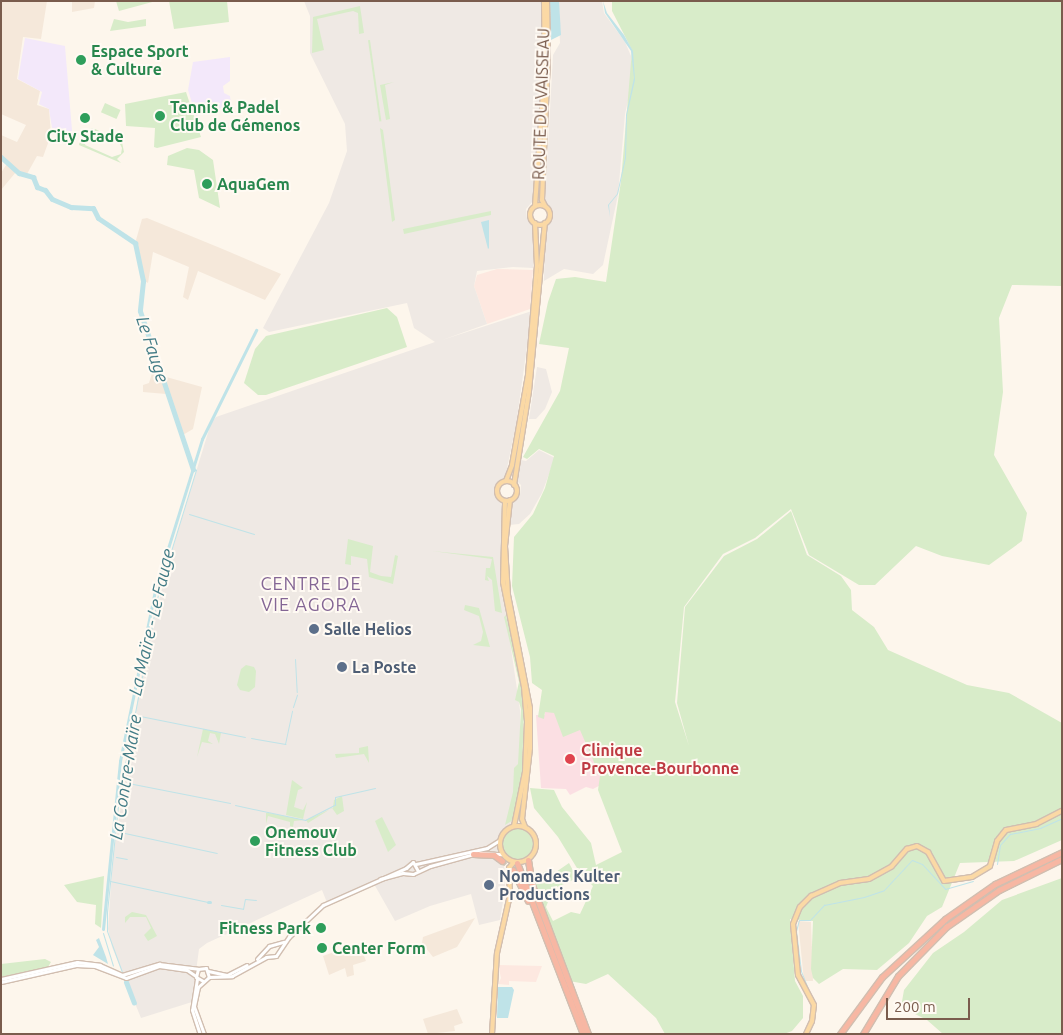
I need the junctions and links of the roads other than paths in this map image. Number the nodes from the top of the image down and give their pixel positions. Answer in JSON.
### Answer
{"nodes":[{"id":1,"x":545,"y":1,"type":"edge"},
{"id":2,"x":535,"y":206,"type":"junction"},
{"id":3,"x":545,"y":206,"type":"junction"},
{"id":4,"x":536,"y":223,"type":"junction"},
{"id":5,"x":544,"y":223,"type":"junction"},
{"id":6,"x":506,"y":482,"type":"junction"},
{"id":7,"x":514,"y":485,"type":"junction"},
{"id":8,"x":508,"y":500,"type":"junction"},
{"id":9,"x":1062,"y":811,"type":"edge"},
{"id":10,"x":514,"y":826,"type":"junction"},
{"id":11,"x":525,"y":827,"type":"junction"},
{"id":12,"x":500,"y":840,"type":"junction"},
{"id":13,"x":1062,"y":852,"type":"edge"},
{"id":14,"x":473,"y":854,"type":"joint"},
{"id":15,"x":503,"y":858,"type":"junction"},
{"id":16,"x":1062,"y":859,"type":"edge"},
{"id":17,"x":528,"y":860,"type":"junction"},
{"id":18,"x":515,"y":863,"type":"junction"},
{"id":19,"x":416,"y":864,"type":"junction"},
{"id":20,"x":406,"y":868,"type":"junction"},
{"id":21,"x":513,"y":870,"type":"tunnel mouth"},
{"id":22,"x":418,"y":871,"type":"junction"},
{"id":23,"x":409,"y":873,"type":"junction"},
{"id":24,"x":373,"y":882,"type":"junction"},
{"id":25,"x":510,"y":889,"type":"junction"},
{"id":26,"x":540,"y":924,"type":"junction"},
{"id":27,"x":285,"y":941,"type":"junction"},
{"id":28,"x":274,"y":945,"type":"junction"},
{"id":29,"x":267,"y":951,"type":"junction"},
{"id":30,"x":279,"y":952,"type":"junction"},
{"id":31,"x":270,"y":956,"type":"junction"},
{"id":32,"x":198,"y":969,"type":"junction"},
{"id":33,"x":208,"y":971,"type":"junction"},
{"id":34,"x":196,"y":977,"type":"junction"},
{"id":35,"x":209,"y":977,"type":"junction"},
{"id":36,"x":1,"y":981,"type":"edge"},
{"id":37,"x":203,"y":981,"type":"junction"},
{"id":38,"x":846,"y":1024,"type":"junction"},
{"id":39,"x":202,"y":1034,"type":"edge"},
{"id":40,"x":492,"y":1034,"type":"edge"},
{"id":41,"x":583,"y":1034,"type":"edge"},
{"id":42,"x":588,"y":1034,"type":"edge"},
{"id":43,"x":806,"y":1034,"type":"edge"},
{"id":44,"x":836,"y":1034,"type":"edge"},
{"id":45,"x":840,"y":1034,"type":"edge"},
{"id":46,"x":863,"y":1034,"type":"edge"}],
"edges":[{"from":1,"to":2,"type":"main road","name":"ROUTE DU VAISSEAU"},
{"from":1,"to":3,"type":"main road","name":"ROUTE DU VAISSEAU"},
{"from":2,"to":3,"type":"main road"},
{"from":2,"to":4,"type":"main road"},
{"from":3,"to":5,"type":"main road"},
{"from":4,"to":5,"type":"main road"},
{"from":4,"to":6,"type":"main road"},
{"from":5,"to":7,"type":"main road"},
{"from":6,"to":7,"type":"main road"},
{"from":6,"to":8,"type":"main road"},
{"from":7,"to":8,"type":"main road"},
{"from":8,"to":10,"type":"main road"},
{"from":8,"to":11,"type":"main road"},
{"from":9,"to":43,"type":"main road"},
{"from":10,"to":11,"type":"main road"},
{"from":10,"to":12,"type":"main road"},
{"from":11,"to":17,"type":"main road"},
{"from":12,"to":15,"type":"main road"},
{"from":12,"to":19,"type":"street"},
{"from":13,"to":38,"type":"highway"},
{"from":14,"to":15,"type":"highway"},
{"from":14,"to":22,"type":"street"},
{"from":15,"to":18,"type":"main road"},
{"from":15,"to":25,"type":"main road"},
{"from":16,"to":46,"type":"highway"},
{"from":17,"to":18,"type":"main road"},
{"from":17,"to":42,"type":"highway"},
{"from":18,"to":25,"type":"main road"},
{"from":18,"to":26,"type":"highway"},
{"from":19,"to":20,"type":"street"},
{"from":19,"to":22,"type":"street"},
{"from":20,"to":23,"type":"street"},
{"from":20,"to":24,"type":"street"},
{"from":21,"to":26,"type":"highway"},
{"from":22,"to":23,"type":"street"},
{"from":23,"to":24,"type":"street"},
{"from":24,"to":27,"type":"street"},
{"from":25,"to":40,"type":"main road"},
{"from":26,"to":41,"type":"highway"},
{"from":27,"to":28,"type":"street"},
{"from":27,"to":30,"type":"street"},
{"from":28,"to":29,"type":"street"},
{"from":28,"to":30,"type":"street"},
{"from":29,"to":31,"type":"street"},
{"from":29,"to":33,"type":"street"},
{"from":30,"to":31,"type":"street"},
{"from":31,"to":35,"type":"street"},
{"from":32,"to":33,"type":"street"},
{"from":32,"to":34,"type":"street"},
{"from":32,"to":36,"type":"street"},
{"from":33,"to":35,"type":"street"},
{"from":34,"to":36,"type":"street"},
{"from":34,"to":37,"type":"street"},
{"from":34,"to":39,"type":"street"},
{"from":35,"to":37,"type":"street"},
{"from":37,"to":39,"type":"street"},
{"from":38,"to":44,"type":"highway"},
{"from":38,"to":45,"type":"highway"}]}
